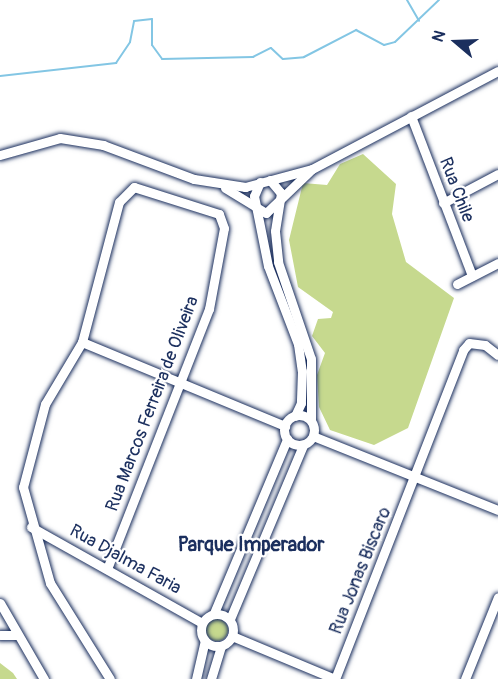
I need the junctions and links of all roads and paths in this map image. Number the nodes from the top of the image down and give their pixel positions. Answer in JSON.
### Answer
{"nodes":[{"id":1,"x":498,"y":71,"type":"edge"},
{"id":2,"x":411,"y":116,"type":"junction"},
{"id":3,"x":0,"y":155,"type":"edge"},
{"id":4,"x":312,"y":169,"type":"junction"},
{"id":5,"x":498,"y":174,"type":"edge"},
{"id":6,"x":265,"y":181,"type":"junction"},
{"id":7,"x":219,"y":185,"type":"junction"},
{"id":8,"x":443,"y":203,"type":"junction"},
{"id":9,"x":280,"y":206,"type":"junction"},
{"id":10,"x":256,"y":208,"type":"junction"},
{"id":11,"x":498,"y":263,"type":"edge"},
{"id":12,"x":472,"y":276,"type":"junction"},
{"id":13,"x":457,"y":284,"type":"dead end"},
{"id":14,"x":82,"y":342,"type":"junction"},
{"id":15,"x":498,"y":355,"type":"edge"},
{"id":16,"x":182,"y":384,"type":"junction"},
{"id":17,"x":295,"y":416,"type":"junction"},
{"id":18,"x":311,"y":420,"type":"junction"},
{"id":19,"x":285,"y":426,"type":"junction"},
{"id":20,"x":313,"y":436,"type":"junction"},
{"id":21,"x":287,"y":439,"type":"junction"},
{"id":22,"x":303,"y":446,"type":"junction"},
{"id":23,"x":417,"y":476,"type":"junction"},
{"id":24,"x":498,"y":510,"type":"edge"},
{"id":25,"x":31,"y":527,"type":"junction"},
{"id":26,"x":106,"y":569,"type":"junction"},
{"id":27,"x":498,"y":597,"type":"edge"},
{"id":28,"x":0,"y":603,"type":"edge"},
{"id":29,"x":214,"y":613,"type":"junction"},
{"id":30,"x":230,"y":619,"type":"junction"},
{"id":31,"x":202,"y":623,"type":"junction"},
{"id":32,"x":0,"y":635,"type":"edge"},
{"id":33,"x":16,"y":635,"type":"junction"},
{"id":34,"x":232,"y":636,"type":"junction"},
{"id":35,"x":205,"y":641,"type":"junction"},
{"id":36,"x":221,"y":646,"type":"junction"},
{"id":37,"x":44,"y":679,"type":"edge"},
{"id":38,"x":110,"y":679,"type":"edge"},
{"id":39,"x":196,"y":679,"type":"edge"},
{"id":40,"x":211,"y":679,"type":"edge"},
{"id":41,"x":335,"y":679,"type":"edge"},
{"id":42,"x":465,"y":679,"type":"edge"}],
"edges":[{"from":1,"to":2,"type":"street"},
{"from":2,"to":4,"type":"street"},
{"from":2,"to":8,"type":"street","name":"Rua Chile"},
{"from":3,"to":7,"type":"street"},
{"from":4,"to":6,"type":"street"},
{"from":4,"to":9,"type":"street"},
{"from":5,"to":8,"type":"street"},
{"from":6,"to":7,"type":"street"},
{"from":6,"to":9,"type":"street"},
{"from":6,"to":10,"type":"street"},
{"from":7,"to":10,"type":"street"},
{"from":8,"to":12,"type":"street","name":"Rua Chile"},
{"from":9,"to":10,"type":"street"},
{"from":9,"to":18,"type":"street"},
{"from":10,"to":17,"type":"street"},
{"from":11,"to":12,"type":"street"},
{"from":12,"to":13,"type":"street"},
{"from":14,"to":16,"type":"street"},
{"from":14,"to":16,"type":"street","name":"Rua Marcos Ferreira de Oliveira"},
{"from":14,"to":25,"type":"street"},
{"from":15,"to":23,"type":"street","name":"Rua Jonas Biscaro"},
{"from":16,"to":19,"type":"street"},
{"from":16,"to":26,"type":"street","name":"Rua Marcos Ferreira de Oliveira"},
{"from":17,"to":18,"type":"street"},
{"from":17,"to":19,"type":"street"},
{"from":18,"to":20,"type":"street"},
{"from":19,"to":21,"type":"street"},
{"from":20,"to":22,"type":"street"},
{"from":20,"to":23,"type":"street"},
{"from":21,"to":22,"type":"street"},
{"from":21,"to":29,"type":"street"},
{"from":22,"to":30,"type":"street"},
{"from":23,"to":24,"type":"street"},
{"from":23,"to":41,"type":"street","name":"Rua Jonas Biscaro"},
{"from":25,"to":26,"type":"street","name":"Rua Djalma Faria"},
{"from":25,"to":38,"type":"street"},
{"from":26,"to":31,"type":"street","name":"Rua Djalma Faria"},
{"from":27,"to":42,"type":"street"},
{"from":28,"to":33,"type":"street"},
{"from":29,"to":30,"type":"street"},
{"from":29,"to":31,"type":"street"},
{"from":30,"to":34,"type":"street"},
{"from":31,"to":35,"type":"street"},
{"from":32,"to":33,"type":"street"},
{"from":33,"to":37,"type":"street"},
{"from":34,"to":36,"type":"street"},
{"from":34,"to":41,"type":"street"},
{"from":35,"to":36,"type":"street"},
{"from":35,"to":39,"type":"street"},
{"from":36,"to":40,"type":"street"}]}
